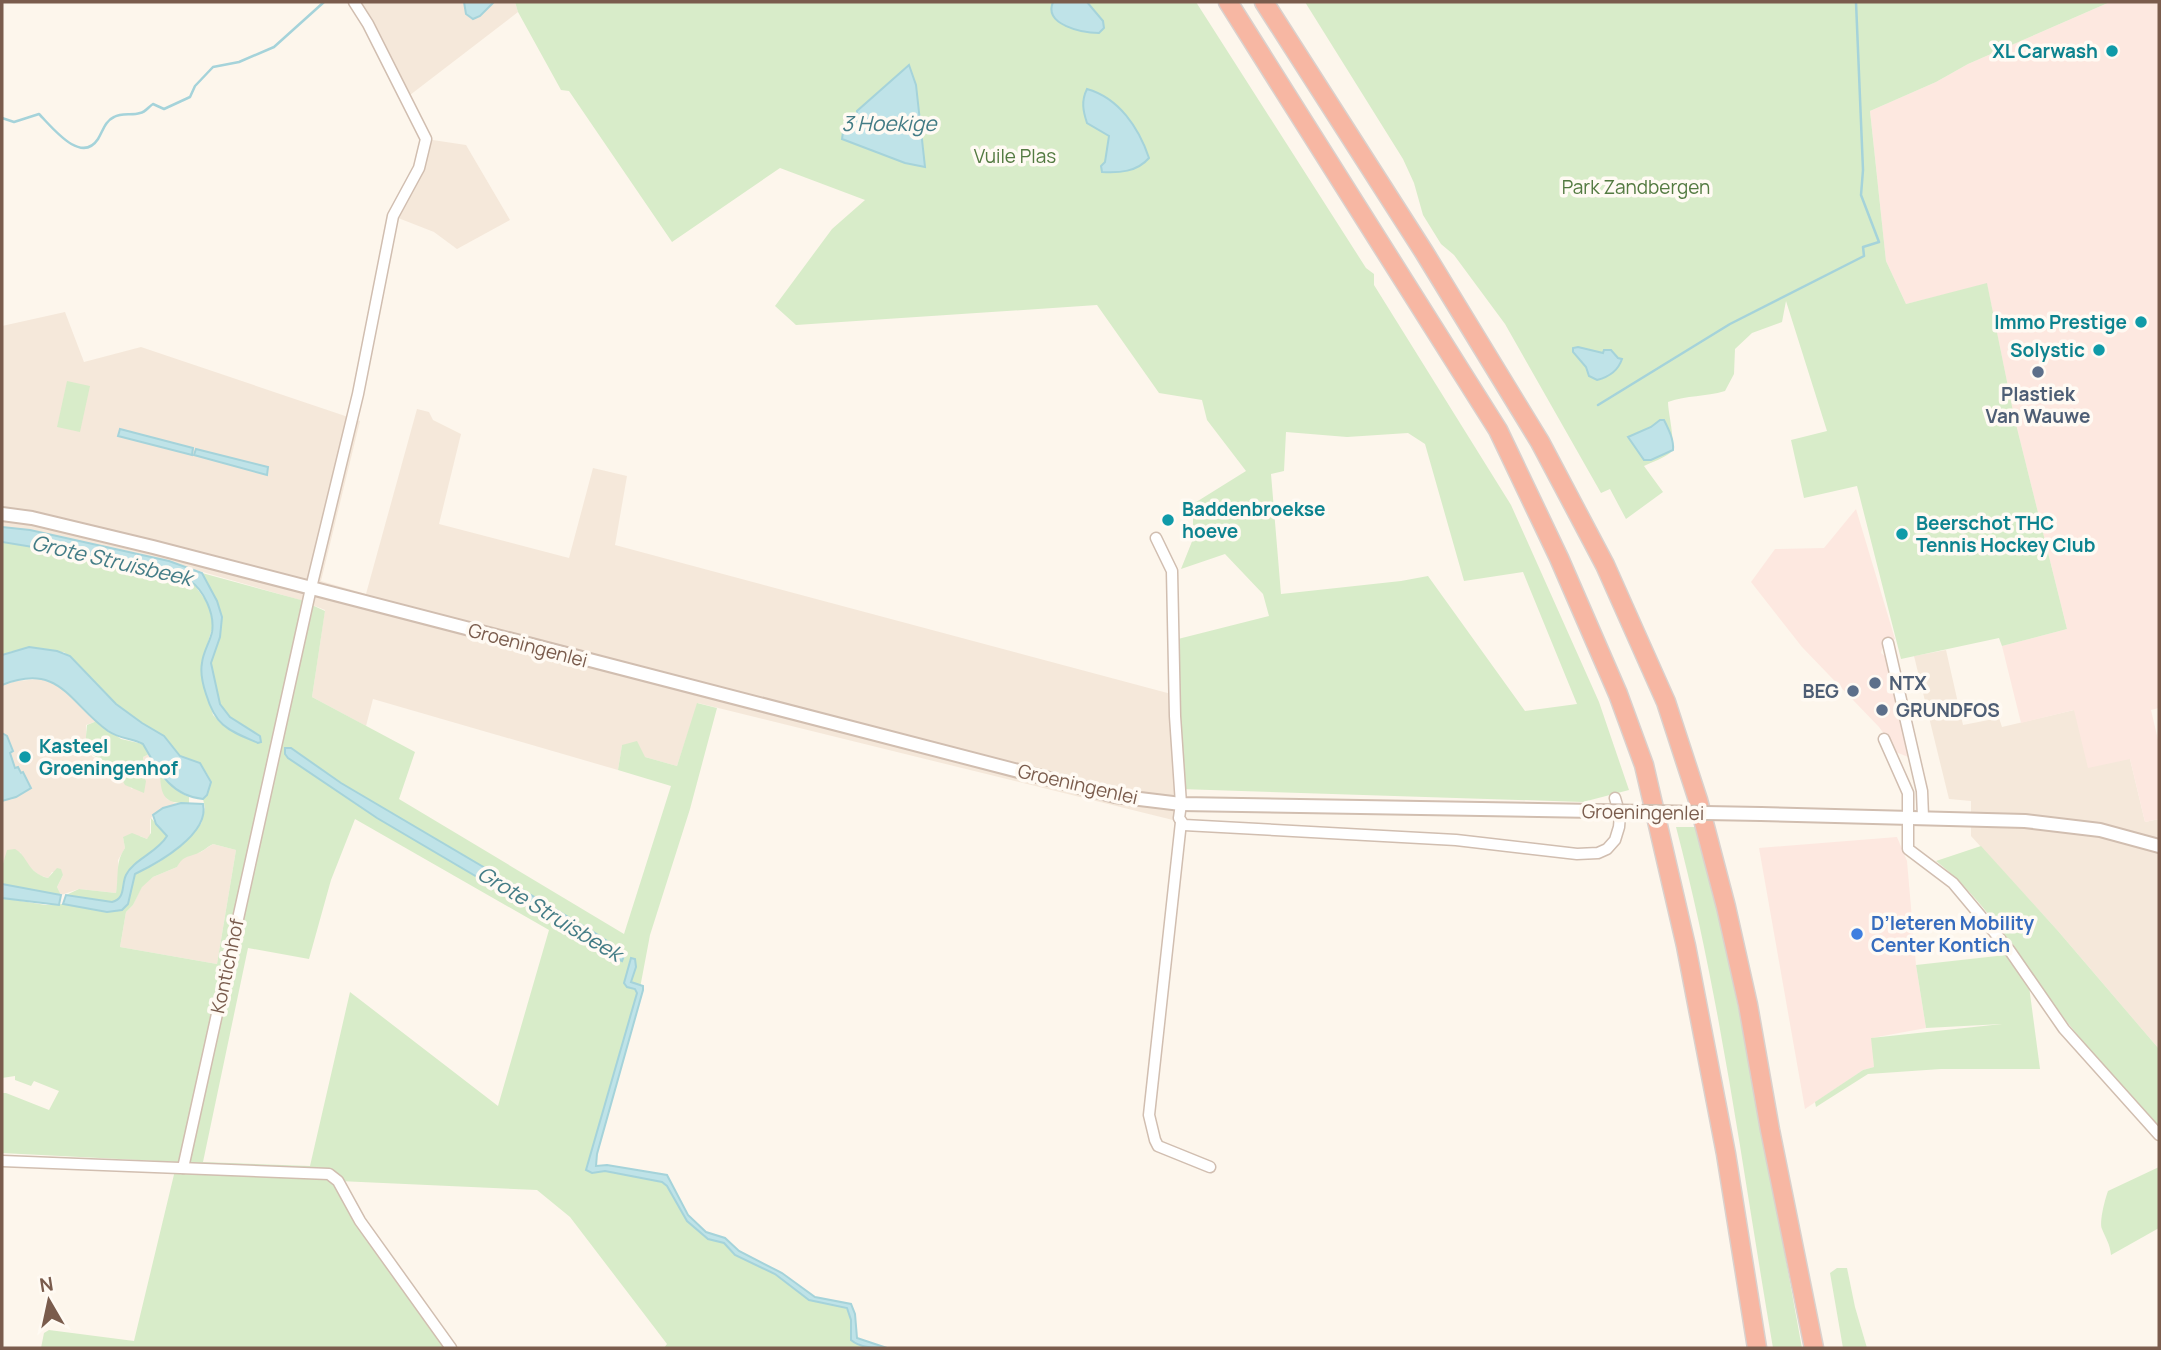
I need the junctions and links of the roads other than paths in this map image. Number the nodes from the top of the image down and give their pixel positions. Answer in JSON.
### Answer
{"nodes":[{"id":1,"x":354,"y":2,"type":"edge"},
{"id":2,"x":1228,"y":2,"type":"edge"},
{"id":3,"x":1264,"y":2,"type":"edge"},
{"id":4,"x":2,"y":514,"type":"edge"},
{"id":5,"x":1156,"y":538,"type":"dead end"},
{"id":6,"x":311,"y":588,"type":"junction"},
{"id":7,"x":1888,"y":643,"type":"dead end"},
{"id":8,"x":1884,"y":739,"type":"dead end"},
{"id":9,"x":1615,"y":798,"type":"dead end"},
{"id":10,"x":1181,"y":804,"type":"junction"},
{"id":11,"x":1916,"y":817,"type":"junction"},
{"id":12,"x":1181,"y":822,"type":"junction"},
{"id":13,"x":2159,"y":846,"type":"edge"},
{"id":14,"x":2159,"y":1135,"type":"edge"},
{"id":15,"x":2,"y":1161,"type":"edge"},
{"id":16,"x":1209,"y":1167,"type":"dead end"},
{"id":17,"x":183,"y":1168,"type":"junction"},
{"id":18,"x":451,"y":1348,"type":"edge"},
{"id":19,"x":1757,"y":1348,"type":"edge"},
{"id":20,"x":1814,"y":1348,"type":"edge"}],
"edges":[{"from":1,"to":6,"type":"street"},
{"from":2,"to":19,"type":"highway"},
{"from":3,"to":20,"type":"highway"},
{"from":4,"to":6,"type":"street","name":"Groeningenlei"},
{"from":5,"to":10,"type":"street"},
{"from":6,"to":10,"type":"street","name":"Groeningenlei"},
{"from":6,"to":17,"type":"street","name":"Kontichhof"},
{"from":7,"to":11,"type":"street"},
{"from":8,"to":11,"type":"street"},
{"from":9,"to":12,"type":"street"},
{"from":10,"to":11,"type":"street","name":"Groeningenlei","bridge":true},
{"from":10,"to":12,"type":"street"},
{"from":11,"to":13,"type":"street","name":"Groeningenlei"},
{"from":11,"to":14,"type":"street"},
{"from":12,"to":16,"type":"street"},
{"from":15,"to":17,"type":"street"},
{"from":17,"to":18,"type":"street"}]}
